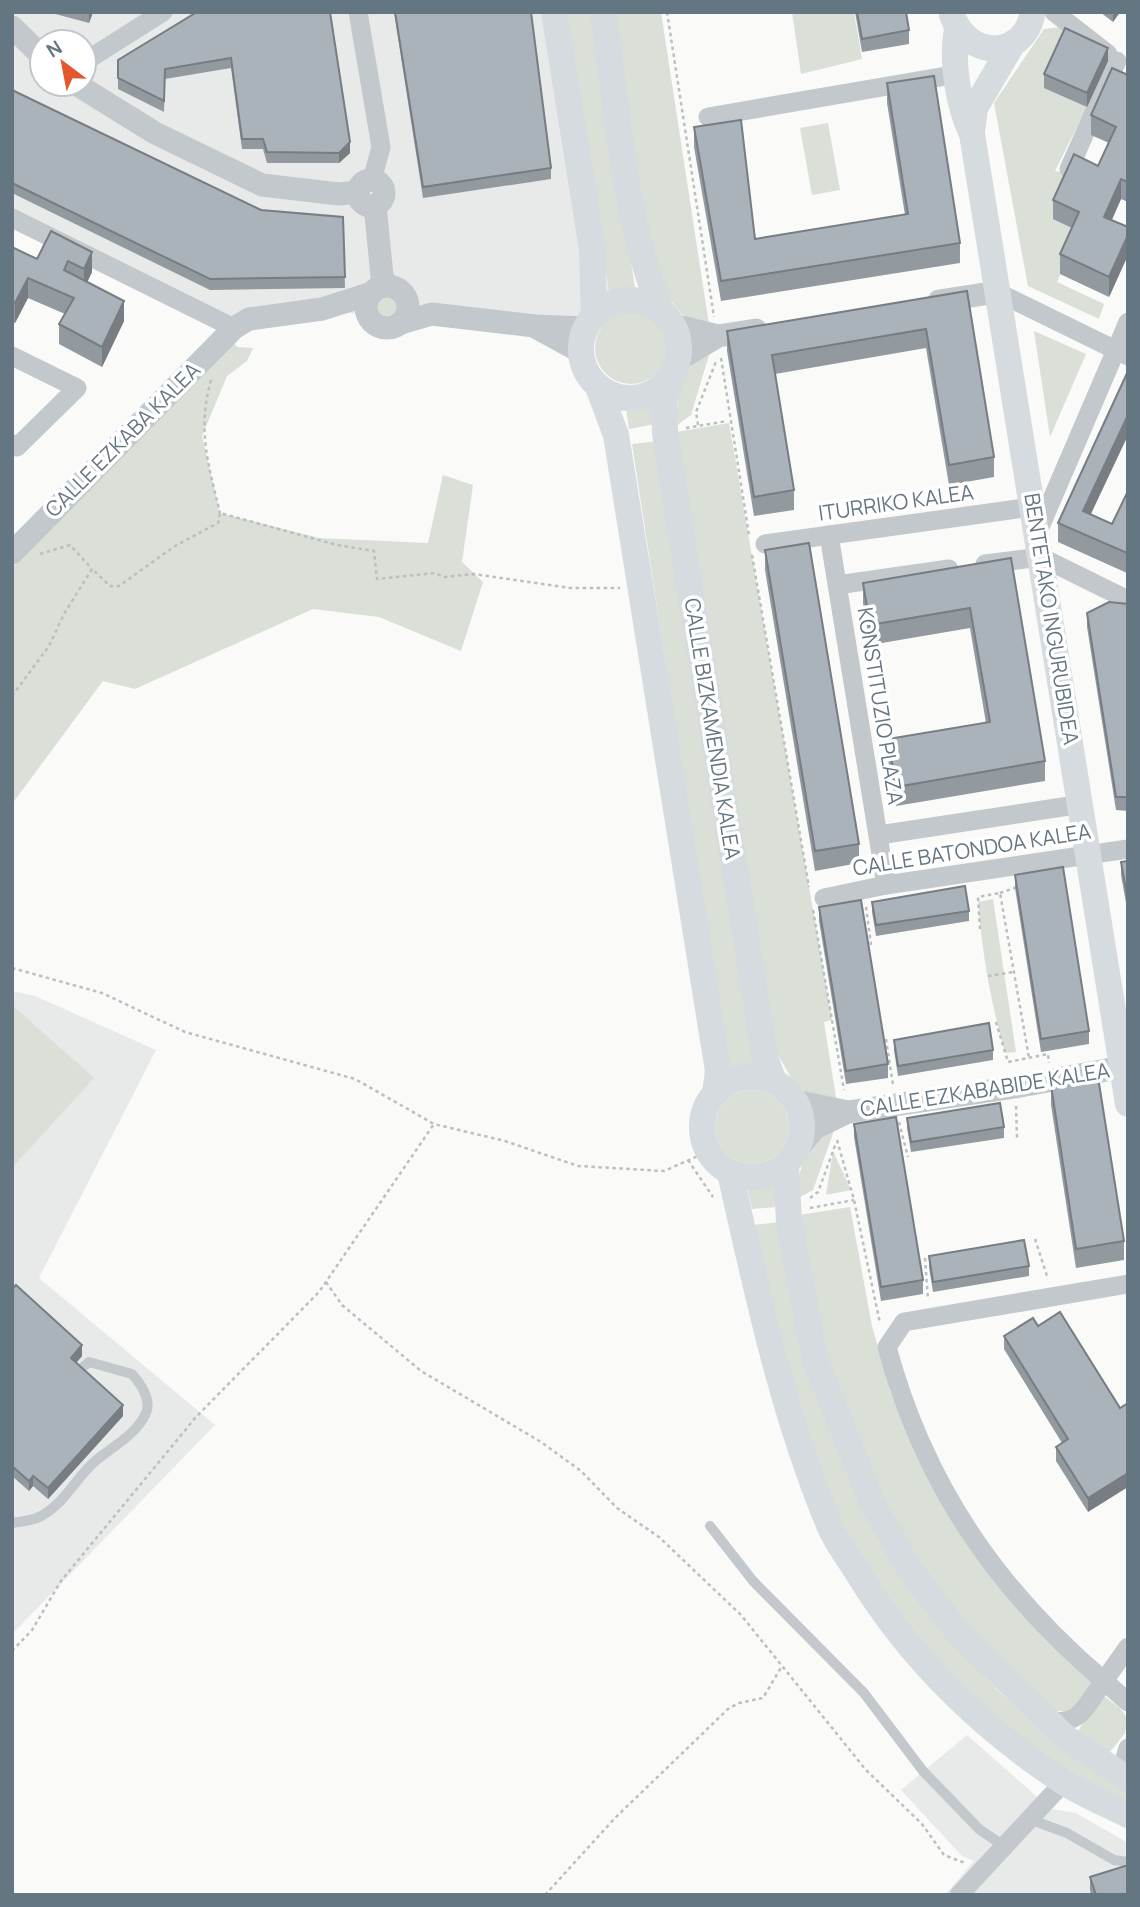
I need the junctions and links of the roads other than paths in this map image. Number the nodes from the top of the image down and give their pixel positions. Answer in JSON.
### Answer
{"nodes":[{"id":1,"x":163,"y":12,"type":"edge"},
{"id":2,"x":358,"y":12,"type":"edge"},
{"id":3,"x":554,"y":12,"type":"edge"},
{"id":4,"x":603,"y":12,"type":"edge"},
{"id":5,"x":1033,"y":12,"type":"edge"},
{"id":6,"x":1054,"y":12,"type":"edge"},
{"id":7,"x":954,"y":21,"type":"edge"},
{"id":8,"x":12,"y":27,"type":"edge"},
{"id":9,"x":28,"y":42,"type":"edge"},
{"id":10,"x":1013,"y":43,"type":"junction"},
{"id":11,"x":98,"y":53,"type":"edge"},
{"id":12,"x":1122,"y":65,"type":"edge"},
{"id":13,"x":958,"y":74,"type":"junction"},
{"id":14,"x":98,"y":98,"type":"edge"},
{"id":15,"x":708,"y":117,"type":"dead end"},
{"id":16,"x":972,"y":134,"type":"junction"},
{"id":17,"x":1069,"y":169,"type":"edge"},
{"id":18,"x":368,"y":193,"type":"junction"},
{"id":19,"x":12,"y":218,"type":"edge"},
{"id":20,"x":996,"y":292,"type":"junction"},
{"id":21,"x":381,"y":297,"type":"junction"},
{"id":22,"x":911,"y":306,"type":"edge"},
{"id":23,"x":432,"y":314,"type":"junction"},
{"id":24,"x":667,"y":318,"type":"junction"},
{"id":25,"x":1128,"y":322,"type":"edge"},
{"id":26,"x":401,"y":323,"type":"junction"},
{"id":27,"x":778,"y":327,"type":"edge"},
{"id":28,"x":234,"y":328,"type":"junction"},
{"id":29,"x":587,"y":332,"type":"junction"},
{"id":30,"x":718,"y":336,"type":"junction"},
{"id":31,"x":1122,"y":353,"type":"edge"},
{"id":32,"x":12,"y":356,"type":"edge"},
{"id":33,"x":675,"y":367,"type":"junction"},
{"id":34,"x":598,"y":387,"type":"junction"},
{"id":35,"x":12,"y":444,"type":"edge"},
{"id":36,"x":1032,"y":507,"type":"junction"},
{"id":37,"x":829,"y":535,"type":"junction"},
{"id":38,"x":765,"y":544,"type":"dead end"},
{"id":39,"x":1039,"y":546,"type":"junction"},
{"id":40,"x":12,"y":553,"type":"edge"},
{"id":41,"x":837,"y":584,"type":"junction"},
{"id":42,"x":1128,"y":600,"type":"edge"},
{"id":43,"x":1082,"y":804,"type":"junction"},
{"id":44,"x":879,"y":835,"type":"junction"},
{"id":45,"x":1128,"y":849,"type":"edge"},
{"id":46,"x":1090,"y":855,"type":"junction"},
{"id":47,"x":886,"y":885,"type":"junction"},
{"id":48,"x":816,"y":901,"type":"road end"},
{"id":49,"x":1125,"y":1066,"type":"edge"},
{"id":50,"x":774,"y":1082,"type":"junction"},
{"id":51,"x":715,"y":1093,"type":"junction"},
{"id":52,"x":794,"y":1101,"type":"junction"},
{"id":53,"x":1128,"y":1104,"type":"edge"},
{"id":54,"x":848,"y":1112,"type":"junction"},
{"id":55,"x":792,"y":1156,"type":"junction"},
{"id":56,"x":730,"y":1173,"type":"junction"},
{"id":57,"x":1128,"y":1284,"type":"edge"},
{"id":58,"x":78,"y":1371,"type":"edge"},
{"id":59,"x":12,"y":1523,"type":"edge"},
{"id":60,"x":710,"y":1526,"type":"dead end"},
{"id":61,"x":1128,"y":1647,"type":"edge"},
{"id":62,"x":1104,"y":1681,"type":"junction"},
{"id":63,"x":1128,"y":1702,"type":"edge"},
{"id":64,"x":1046,"y":1721,"type":"junction"},
{"id":65,"x":1128,"y":1748,"type":"edge"},
{"id":66,"x":1127,"y":1779,"type":"edge"},
{"id":67,"x":1064,"y":1782,"type":"junction"},
{"id":68,"x":1128,"y":1815,"type":"edge"},
{"id":69,"x":1029,"y":1819,"type":"junction"},
{"id":70,"x":1001,"y":1844,"type":"junction"},
{"id":71,"x":1128,"y":1862,"type":"edge"},
{"id":72,"x":968,"y":1892,"type":"edge"}],
"edges":[{"from":1,"to":11,"type":"street"},
{"from":2,"to":18,"type":"street"},
{"from":3,"to":29,"type":"main road"},
{"from":4,"to":24,"type":"main road"},
{"from":5,"to":10,"type":"main road","name":"BENTETAKO INGURUBIDEA"},
{"from":6,"to":12,"type":"street"},
{"from":7,"to":10,"type":"main road"},
{"from":7,"to":13,"type":"main road","name":"BENTETAKO INGURUBIDEA"},
{"from":8,"to":9,"type":"street"},
{"from":10,"to":16,"type":"main road","name":"BENTETAKO INGURUBIDEA"},
{"from":12,"to":17,"type":"street"},
{"from":13,"to":15,"type":"street"},
{"from":13,"to":16,"type":"main road","name":"BENTETAKO INGURUBIDEA"},
{"from":14,"to":18,"type":"street"},
{"from":16,"to":20,"type":"main road","name":"BENTETAKO INGURUBIDEA"},
{"from":18,"to":21,"type":"street"},
{"from":19,"to":28,"type":"street"},
{"from":20,"to":22,"type":"street"},
{"from":20,"to":31,"type":"street"},
{"from":20,"to":36,"type":"main road","name":"BENTETAKO INGURUBIDEA"},
{"from":21,"to":23,"type":"street"},
{"from":21,"to":26,"type":"street"},
{"from":21,"to":26,"type":"street"},
{"from":21,"to":28,"type":"street"},
{"from":23,"to":26,"type":"street"},
{"from":23,"to":29,"type":"street"},
{"from":24,"to":29,"type":"main road"},
{"from":24,"to":30,"type":"street"},
{"from":24,"to":33,"type":"main road"},
{"from":25,"to":31,"type":"street"},
{"from":27,"to":30,"type":"street"},
{"from":28,"to":40,"type":"street","name":"CALLE EZKABA KALEA"},
{"from":29,"to":34,"type":"main road"},
{"from":30,"to":33,"type":"street"},
{"from":31,"to":39,"type":"street"},
{"from":32,"to":35,"type":"street"},
{"from":33,"to":34,"type":"main road"},
{"from":33,"to":50,"type":"main road","name":"CALLE BIZKAMENDIA KALEA"},
{"from":34,"to":51,"type":"main road"},
{"from":36,"to":37,"type":"street","name":"ITURRIKO KALEA"},
{"from":36,"to":39,"type":"main road","name":"BENTETAKO INGURUBIDEA"},
{"from":37,"to":38,"type":"street","name":"ITURRIKO KALEA"},
{"from":37,"to":41,"type":"street","name":"KONSTITUZIO PLAZA"},
{"from":39,"to":41,"type":"street","name":"KONSTITUZIO PLAZA"},
{"from":39,"to":42,"type":"street"},
{"from":39,"to":43,"type":"main road","name":"BENTETAKO INGURUBIDEA"},
{"from":41,"to":44,"type":"street","name":"KONSTITUZIO PLAZA"},
{"from":43,"to":44,"type":"street","name":"KONSTITUZIO PLAZA"},
{"from":43,"to":46,"type":"main road","name":"BENTETAKO INGURUBIDEA"},
{"from":44,"to":47,"type":"street","name":"KONSTITUZIO PLAZA"},
{"from":45,"to":46,"type":"street","name":"CALLE BATONDOA KALEA"},
{"from":46,"to":47,"type":"street","name":"CALLE BATONDOA KALEA"},
{"from":46,"to":49,"type":"main road","name":"BENTETAKO INGURUBIDEA"},
{"from":47,"to":48,"type":"street","name":"CALLE BATONDOA KALEA"},
{"from":49,"to":53,"type":"main road","name":"BENTETAKO INGURUBIDEA"},
{"from":49,"to":54,"type":"street","name":"CALLE EZKABABIDE KALEA"},
{"from":50,"to":51,"type":"main road"},
{"from":50,"to":52,"type":"main road"},
{"from":51,"to":56,"type":"main road"},
{"from":52,"to":54,"type":"street","name":"CALLE EZKABABIDE KALEA"},
{"from":52,"to":55,"type":"main road"},
{"from":54,"to":55,"type":"street","name":"CALLE EZKABABIDE KALEA"},
{"from":55,"to":56,"type":"main road"},
{"from":55,"to":64,"type":"main road"},
{"from":56,"to":67,"type":"main road"},
{"from":57,"to":62,"type":"street"},
{"from":58,"to":59,"type":"lane"},
{"from":60,"to":70,"type":"lane"},
{"from":61,"to":62,"type":"street"},
{"from":62,"to":63,"type":"street"},
{"from":62,"to":64,"type":"street"},
{"from":64,"to":66,"type":"main road"},
{"from":65,"to":66,"type":"street"},
{"from":67,"to":68,"type":"main road"},
{"from":67,"to":69,"type":"street"},
{"from":69,"to":70,"type":"street"},
{"from":69,"to":71,"type":"lane"},
{"from":70,"to":72,"type":"street"}]}
